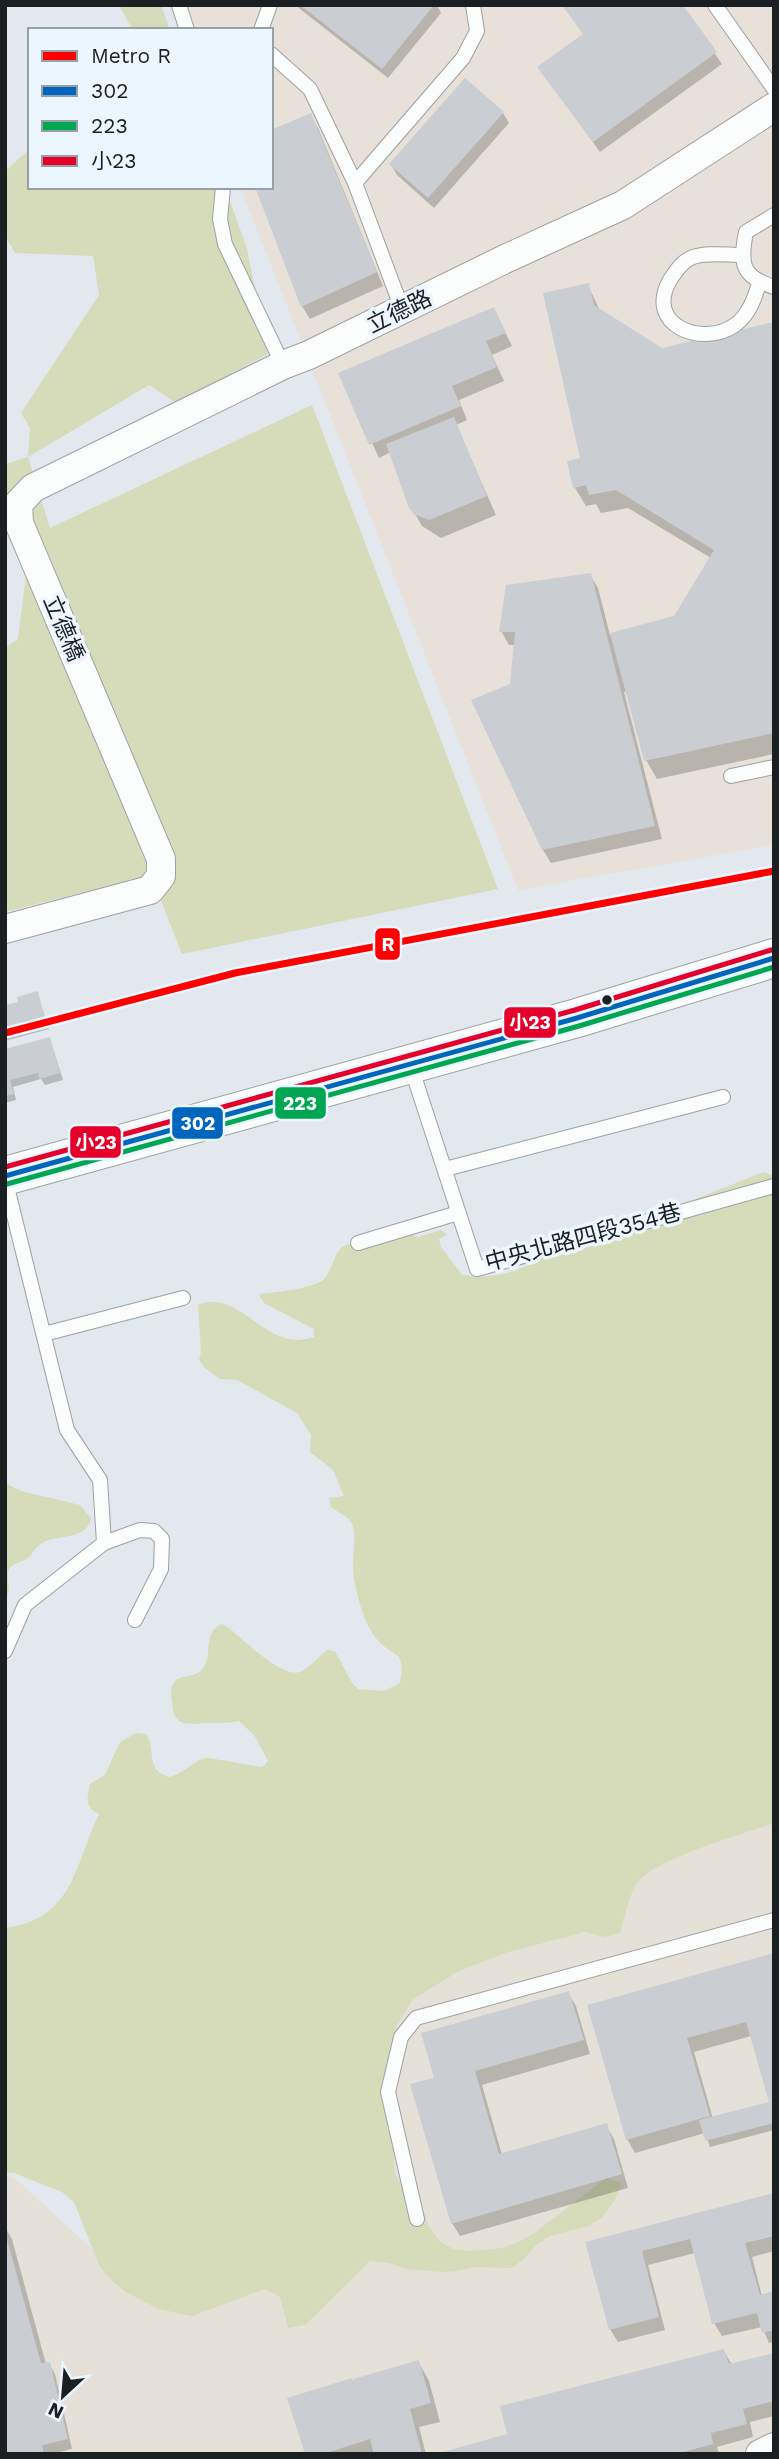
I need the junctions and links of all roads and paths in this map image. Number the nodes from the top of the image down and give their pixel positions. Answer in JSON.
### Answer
{"nodes":[{"id":1,"x":179,"y":5,"type":"edge"},
{"id":2,"x":270,"y":5,"type":"edge"},
{"id":3,"x":473,"y":5,"type":"edge"},
{"id":4,"x":715,"y":5,"type":"edge"},
{"id":5,"x":186,"y":28,"type":"edge"},
{"id":6,"x":262,"y":28,"type":"edge"},
{"id":7,"x":273,"y":56,"type":"edge"},
{"id":8,"x":774,"y":89,"type":"edge"},
{"id":9,"x":774,"y":107,"type":"edge"},
{"id":10,"x":355,"y":183,"type":"junction"},
{"id":11,"x":223,"y":189,"type":"edge"},
{"id":12,"x":774,"y":215,"type":"edge"},
{"id":13,"x":742,"y":255,"type":"junction"},
{"id":14,"x":759,"y":283,"type":"junction"},
{"id":15,"x":774,"y":288,"type":"edge"},
{"id":16,"x":402,"y":309,"type":"junction"},
{"id":17,"x":283,"y":365,"type":"junction"},
{"id":18,"x":18,"y":504,"type":"joint"},
{"id":19,"x":774,"y":767,"type":"edge"},
{"id":20,"x":731,"y":776,"type":"dead end"},
{"id":21,"x":5,"y":929,"type":"edge"},
{"id":22,"x":774,"y":958,"type":"edge"},
{"id":23,"x":409,"y":1063,"type":"junction"},
{"id":24,"x":723,"y":1097,"type":"dead end"},
{"id":25,"x":445,"y":1169,"type":"junction"},
{"id":26,"x":5,"y":1177,"type":"edge"},
{"id":27,"x":774,"y":1186,"type":"edge"},
{"id":28,"x":458,"y":1213,"type":"junction"},
{"id":29,"x":358,"y":1242,"type":"dead end"},
{"id":30,"x":183,"y":1298,"type":"dead end"},
{"id":31,"x":44,"y":1334,"type":"junction"},
{"id":32,"x":104,"y":1543,"type":"junction"},
{"id":33,"x":135,"y":1620,"type":"dead end"},
{"id":34,"x":5,"y":1651,"type":"edge"},
{"id":35,"x":774,"y":1920,"type":"edge"},
{"id":36,"x":418,"y":2219,"type":"dead end"},
{"id":37,"x":774,"y":2447,"type":"edge"},
{"id":38,"x":760,"y":2454,"type":"edge"}],
"edges":[{"from":1,"to":5,"type":"lane"},
{"from":2,"to":6,"type":"lane"},
{"from":3,"to":10,"type":"lane"},
{"from":4,"to":8,"type":"lane"},
{"from":7,"to":10,"type":"lane"},
{"from":9,"to":16,"type":"street","name":"立德路"},
{"from":10,"to":16,"type":"lane"},
{"from":11,"to":17,"type":"lane"},
{"from":12,"to":13,"type":"lane"},
{"from":13,"to":14,"type":"lane"},
{"from":13,"to":14,"type":"lane"},
{"from":14,"to":15,"type":"lane"},
{"from":16,"to":17,"type":"street","name":"立德路"},
{"from":17,"to":18,"type":"street","name":"立德路"},
{"from":18,"to":21,"type":"street","name":"立德橋"},
{"from":19,"to":20,"type":"lane"},
{"from":22,"to":23,"type":"street"},
{"from":23,"to":25,"type":"lane","name":"中央北路四段354巷"},
{"from":23,"to":26,"type":"street"},
{"from":24,"to":25,"type":"lane"},
{"from":25,"to":28,"type":"lane","name":"中央北路四段354巷"},
{"from":26,"to":31,"type":"lane"},
{"from":27,"to":28,"type":"lane","name":"中央北路四段354巷"},
{"from":28,"to":29,"type":"lane"},
{"from":30,"to":31,"type":"lane"},
{"from":31,"to":32,"type":"lane"},
{"from":32,"to":33,"type":"lane"},
{"from":32,"to":34,"type":"lane"},
{"from":35,"to":36,"type":"lane"},
{"from":37,"to":38,"type":"street"}]}
